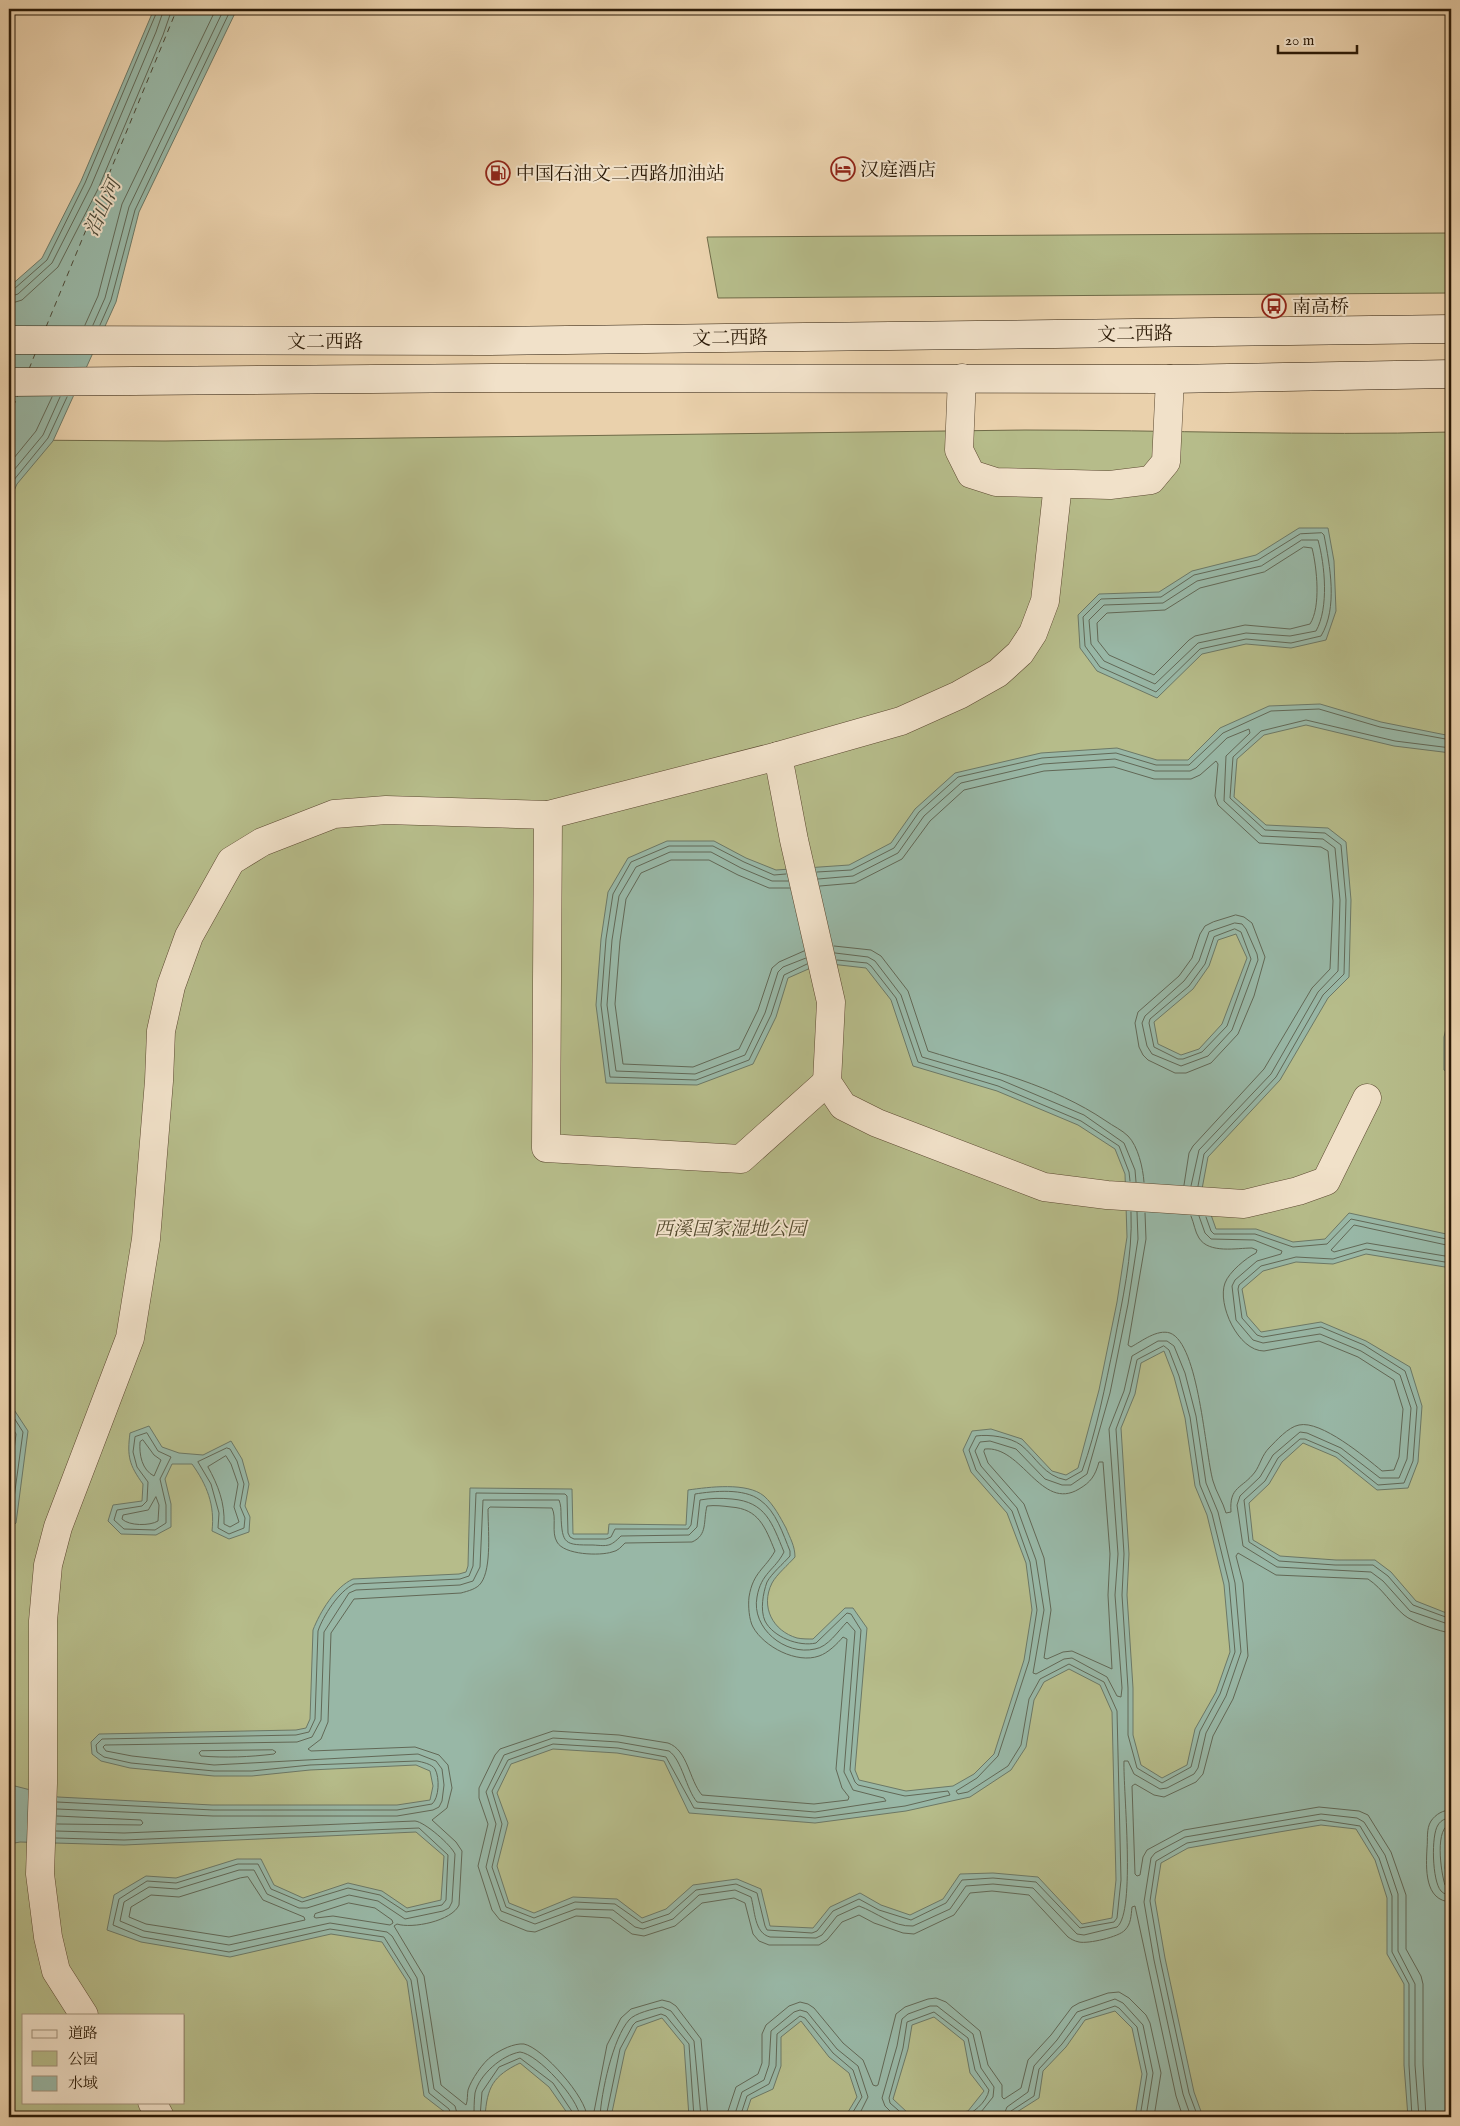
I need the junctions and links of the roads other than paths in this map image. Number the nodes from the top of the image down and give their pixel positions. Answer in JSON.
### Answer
{"nodes":[{"id":1,"x":1451,"y":330,"type":"edge"},
{"id":2,"x":9,"y":340,"type":"edge"},
{"id":3,"x":1451,"y":374,"type":"edge"},
{"id":4,"x":962,"y":378,"type":"junction"},
{"id":5,"x":1170,"y":379,"type":"junction"},
{"id":6,"x":9,"y":382,"type":"edge"},
{"id":7,"x":1058,"y":484,"type":"junction"},
{"id":8,"x":778,"y":756,"type":"junction"},
{"id":9,"x":548,"y":815,"type":"junction"},
{"id":10,"x":827,"y":1082,"type":"junction"},
{"id":11,"x":1367,"y":1098,"type":"dead end"},
{"id":12,"x":83,"y":2014,"type":"edge"},
{"id":13,"x":153,"y":2104,"type":"edge"},
{"id":14,"x":160,"y":2117,"type":"edge"}],
"edges":[{"from":1,"to":2,"type":"street","name":"文二西路"},
{"from":3,"to":5,"type":"street","name":"文二西路"},
{"from":4,"to":5,"type":"street","name":"文二西路"},
{"from":4,"to":6,"type":"street","name":"文二西路"},
{"from":4,"to":7,"type":"street"},
{"from":5,"to":7,"type":"street"},
{"from":7,"to":8,"type":"street"},
{"from":8,"to":9,"type":"street"},
{"from":8,"to":10,"type":"street"},
{"from":9,"to":10,"type":"street"},
{"from":9,"to":12,"type":"street"},
{"from":10,"to":11,"type":"street"},
{"from":13,"to":14,"type":"street"}]}
